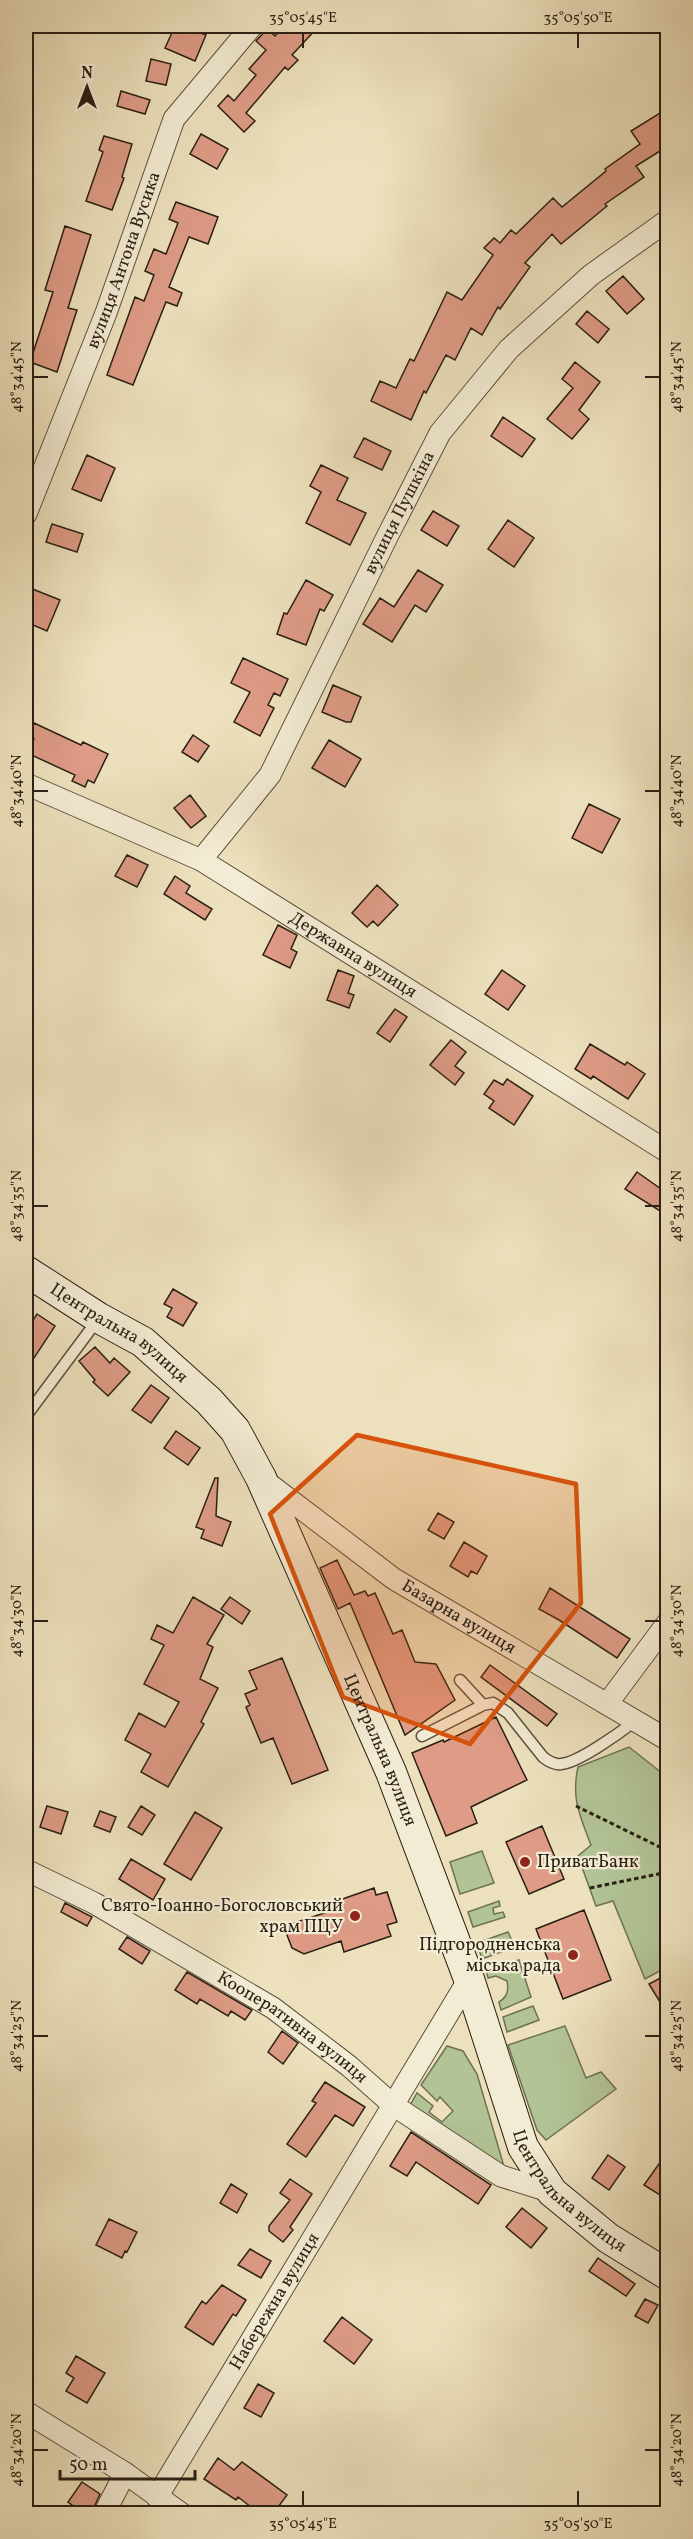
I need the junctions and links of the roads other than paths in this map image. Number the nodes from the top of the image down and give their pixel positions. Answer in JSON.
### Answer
{"nodes":[{"id":1,"x":252,"y":26,"type":"edge"},
{"id":2,"x":668,"y":220,"type":"edge"},
{"id":3,"x":26,"y":514,"type":"edge"},
{"id":4,"x":26,"y":784,"type":"edge"},
{"id":5,"x":201,"y":860,"type":"junction"},
{"id":6,"x":668,"y":1152,"type":"edge"},
{"id":7,"x":26,"y":1271,"type":"edge"},
{"id":8,"x":99,"y":1318,"type":"junction"},
{"id":9,"x":26,"y":1416,"type":"edge"},
{"id":10,"x":261,"y":1479,"type":"junction"},
{"id":11,"x":668,"y":1622,"type":"edge"},
{"id":12,"x":460,"y":1680,"type":"dead end"},
{"id":13,"x":607,"y":1704,"type":"junction"},
{"id":14,"x":483,"y":1706,"type":"junction"},
{"id":15,"x":635,"y":1721,"type":"junction"},
{"id":16,"x":422,"y":1736,"type":"dead end"},
{"id":17,"x":668,"y":1740,"type":"edge"},
{"id":18,"x":26,"y":1870,"type":"edge"},
{"id":19,"x":469,"y":1979,"type":"junction"},
{"id":20,"x":393,"y":2105,"type":"junction"},
{"id":21,"x":552,"y":2192,"type":"junction"},
{"id":22,"x":668,"y":2275,"type":"edge"},
{"id":23,"x":26,"y":2412,"type":"edge"},
{"id":24,"x":125,"y":2473,"type":"junction"},
{"id":25,"x":158,"y":2498,"type":"junction"},
{"id":26,"x":104,"y":2514,"type":"edge"},
{"id":27,"x":182,"y":2514,"type":"edge"}],
"edges":[{"from":1,"to":3,"type":"street","name":"вулиця Антона Вусика"},
{"from":2,"to":5,"type":"street","name":"вулиця Пушкіна"},
{"from":4,"to":5,"type":"street","name":"Державна вулиця"},
{"from":5,"to":6,"type":"street","name":"Державна вулиця"},
{"from":7,"to":8,"type":"main road","name":"Центральна вулиця"},
{"from":8,"to":9,"type":"lane"},
{"from":8,"to":10,"type":"main road","name":"Центральна вулиця"},
{"from":10,"to":13,"type":"street","name":"Базарна вулиця"},
{"from":10,"to":19,"type":"main road","name":"Центральна вулиця"},
{"from":11,"to":13,"type":"street"},
{"from":12,"to":14,"type":"lane"},
{"from":13,"to":15,"type":"street","name":"Базарна вулиця"},
{"from":14,"to":15,"type":"lane"},
{"from":14,"to":16,"type":"lane"},
{"from":15,"to":17,"type":"street","name":"Базарна вулиця"},
{"from":18,"to":20,"type":"street","name":"Кооперативна вулиця"},
{"from":19,"to":20,"type":"street","name":"Набережна вулиця"},
{"from":19,"to":21,"type":"main road","name":"Центральна вулиця"},
{"from":20,"to":21,"type":"street","name":"Кооперативна вулиця"},
{"from":20,"to":25,"type":"street","name":"Набережна вулиця"},
{"from":21,"to":22,"type":"main road","name":"Центральна вулиця"},
{"from":23,"to":24,"type":"street"},
{"from":24,"to":25,"type":"street"},
{"from":24,"to":26,"type":"street"},
{"from":25,"to":27,"type":"street"}]}
